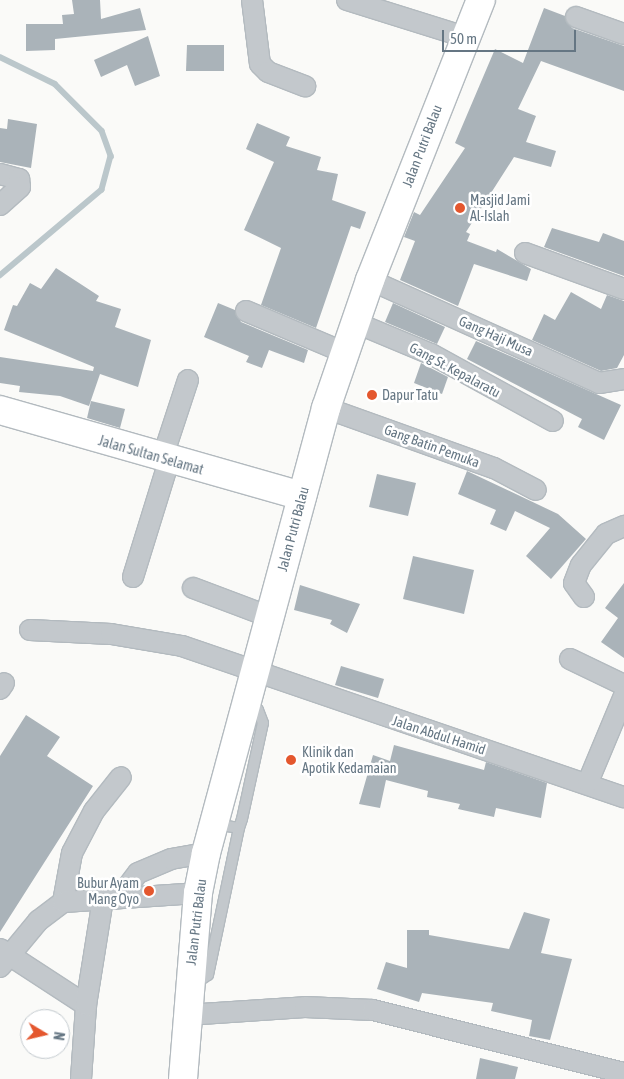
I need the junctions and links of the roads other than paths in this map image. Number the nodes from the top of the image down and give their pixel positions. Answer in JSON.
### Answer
{"nodes":[{"id":1,"x":252,"y":0,"type":"edge"},
{"id":2,"x":347,"y":0,"type":"edge"},
{"id":3,"x":481,"y":0,"type":"edge"},
{"id":4,"x":576,"y":16,"type":"dead end"},
{"id":5,"x":624,"y":34,"type":"edge"},
{"id":6,"x":465,"y":37,"type":"junction"},
{"id":7,"x":305,"y":86,"type":"dead end"},
{"id":8,"x":0,"y":174,"type":"edge"},
{"id":9,"x":0,"y":205,"type":"edge"},
{"id":10,"x":525,"y":252,"type":"dead end"},
{"id":11,"x":370,"y":280,"type":"junction"},
{"id":12,"x":624,"y":289,"type":"edge"},
{"id":13,"x":246,"y":311,"type":"dead end"},
{"id":14,"x":354,"y":322,"type":"junction"},
{"id":15,"x":343,"y":352,"type":"junction"},
{"id":16,"x":624,"y":379,"type":"edge"},
{"id":17,"x":188,"y":380,"type":"dead end"},
{"id":18,"x":326,"y":408,"type":"junction"},
{"id":19,"x":0,"y":410,"type":"edge"},
{"id":20,"x":553,"y":421,"type":"dead end"},
{"id":21,"x":166,"y":460,"type":"junction"},
{"id":22,"x":536,"y":490,"type":"dead end"},
{"id":23,"x":302,"y":496,"type":"junction"},
{"id":24,"x":624,"y":526,"type":"edge"},
{"id":25,"x":133,"y":577,"type":"dead end"},
{"id":26,"x":193,"y":588,"type":"dead end"},
{"id":27,"x":584,"y":597,"type":"dead end"},
{"id":28,"x":270,"y":617,"type":"junction"},
{"id":29,"x":30,"y":630,"type":"dead end"},
{"id":30,"x":570,"y":658,"type":"dead end"},
{"id":31,"x":256,"y":671,"type":"junction"},
{"id":32,"x":624,"y":685,"type":"edge"},
{"id":33,"x":624,"y":696,"type":"edge"},
{"id":34,"x":245,"y":705,"type":"junction"},
{"id":35,"x":121,"y":777,"type":"dead end"},
{"id":36,"x":588,"y":782,"type":"junction"},
{"id":37,"x":624,"y":797,"type":"edge"},
{"id":38,"x":213,"y":824,"type":"junction"},
{"id":39,"x":239,"y":828,"type":"junction"},
{"id":40,"x":206,"y":853,"type":"junction"},
{"id":41,"x":198,"y":893,"type":"junction"},
{"id":42,"x":111,"y":898,"type":"junction"},
{"id":43,"x":63,"y":902,"type":"junction"},
{"id":44,"x":3,"y":957,"type":"edge"},
{"id":45,"x":189,"y":986,"type":"junction"},
{"id":46,"x":86,"y":1005,"type":"junction"},
{"id":47,"x":186,"y":1014,"type":"junction"},
{"id":48,"x":624,"y":1073,"type":"edge"},
{"id":49,"x":81,"y":1079,"type":"edge"},
{"id":50,"x":182,"y":1079,"type":"edge"}],
"edges":[{"from":1,"to":7,"type":"street"},
{"from":2,"to":6,"type":"street"},
{"from":3,"to":6,"type":"main road","name":"Jalan Putri Balau"},
{"from":4,"to":5,"type":"street"},
{"from":6,"to":11,"type":"main road","name":"Jalan Putri Balau"},
{"from":8,"to":9,"type":"street"},
{"from":10,"to":12,"type":"street"},
{"from":11,"to":14,"type":"main road","name":"Jalan Putri Balau"},
{"from":11,"to":16,"type":"street","name":"Gang Haji Musa"},
{"from":13,"to":15,"type":"street"},
{"from":14,"to":15,"type":"main road","name":"Jalan Putri Balau"},
{"from":14,"to":20,"type":"street","name":"Gang St. Kepalaratu"},
{"from":15,"to":18,"type":"main road","name":"Jalan Putri Balau"},
{"from":17,"to":21,"type":"street"},
{"from":18,"to":22,"type":"street","name":"Gang Batin Pemuka"},
{"from":18,"to":23,"type":"main road","name":"Jalan Putri Balau"},
{"from":19,"to":21,"type":"main road","name":"Jalan Sultan Selamat"},
{"from":21,"to":23,"type":"main road","name":"Jalan Sultan Selamat"},
{"from":21,"to":25,"type":"street"},
{"from":23,"to":28,"type":"main road","name":"Jalan Putri Balau"},
{"from":24,"to":27,"type":"street"},
{"from":26,"to":28,"type":"street"},
{"from":28,"to":31,"type":"main road","name":"Jalan Putri Balau"},
{"from":29,"to":31,"type":"street","name":"Jalan Abdul Hamid"},
{"from":30,"to":32,"type":"street"},
{"from":31,"to":34,"type":"main road","name":"Jalan Putri Balau"},
{"from":31,"to":36,"type":"street","name":"Jalan Abdul Hamid"},
{"from":33,"to":36,"type":"street"},
{"from":34,"to":38,"type":"main road","name":"Jalan Putri Balau"},
{"from":34,"to":39,"type":"lane"},
{"from":35,"to":43,"type":"street"},
{"from":36,"to":37,"type":"street","name":"Jalan Abdul Hamid"},
{"from":38,"to":39,"type":"lane"},
{"from":38,"to":40,"type":"main road","name":"Jalan Putri Balau"},
{"from":39,"to":45,"type":"lane"},
{"from":40,"to":41,"type":"main road","name":"Jalan Putri Balau"},
{"from":40,"to":42,"type":"street"},
{"from":41,"to":42,"type":"street"},
{"from":41,"to":45,"type":"main road","name":"Jalan Putri Balau"},
{"from":42,"to":43,"type":"street"},
{"from":42,"to":46,"type":"street"},
{"from":43,"to":44,"type":"street"},
{"from":44,"to":46,"type":"street"},
{"from":45,"to":47,"type":"main road","name":"Jalan Putri Balau"},
{"from":46,"to":49,"type":"street"},
{"from":47,"to":48,"type":"street"},
{"from":47,"to":50,"type":"main road","name":"Jalan Putri Balau"}]}
